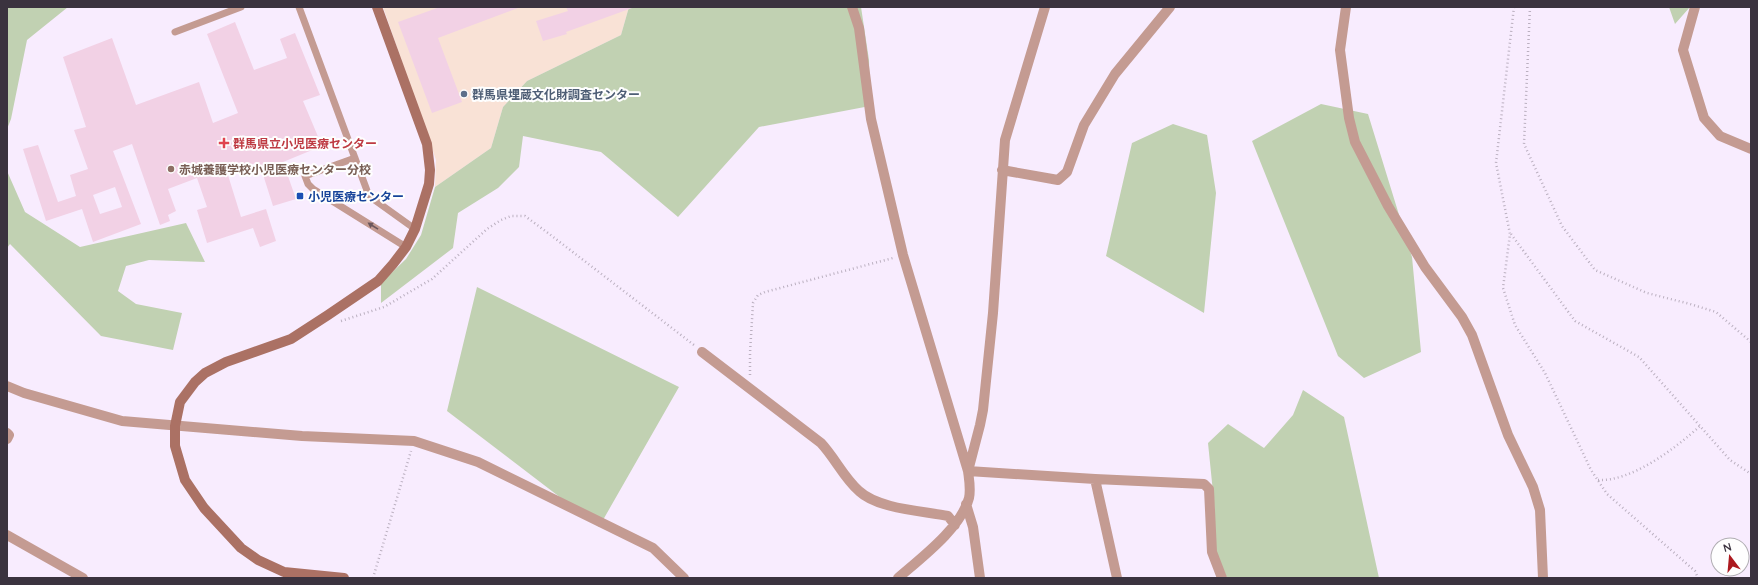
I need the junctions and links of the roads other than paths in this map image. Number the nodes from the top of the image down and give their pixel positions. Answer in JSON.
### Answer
{"nodes":[{"id":1,"x":241,"y":7,"type":"edge"},
{"id":2,"x":299,"y":7,"type":"edge"},
{"id":3,"x":377,"y":7,"type":"edge"},
{"id":4,"x":852,"y":7,"type":"edge"},
{"id":5,"x":1045,"y":7,"type":"edge"},
{"id":6,"x":1170,"y":7,"type":"edge"},
{"id":7,"x":1346,"y":7,"type":"edge"},
{"id":8,"x":1695,"y":7,"type":"edge"},
{"id":9,"x":175,"y":32,"type":"dead end"},
{"id":10,"x":1751,"y":148,"type":"edge"},
{"id":11,"x":355,"y":158,"type":"junction"},
{"id":12,"x":1002,"y":170,"type":"junction"},
{"id":13,"x":416,"y":229,"type":"junction"},
{"id":14,"x":406,"y":247,"type":"junction"},
{"id":15,"x":702,"y":352,"type":"road end"},
{"id":16,"x":7,"y":386,"type":"edge"},
{"id":17,"x":175,"y":426,"type":"junction"},
{"id":18,"x":7,"y":433,"type":"edge"},
{"id":19,"x":7,"y":438,"type":"edge"},
{"id":20,"x":968,"y":471,"type":"junction"},
{"id":21,"x":1095,"y":479,"type":"junction"},
{"id":22,"x":966,"y":504,"type":"junction"},
{"id":23,"x":955,"y":525,"type":"junction"},
{"id":24,"x":7,"y":535,"type":"edge"},
{"id":25,"x":83,"y":578,"type":"edge"},
{"id":26,"x":344,"y":578,"type":"edge"},
{"id":27,"x":684,"y":578,"type":"edge"},
{"id":28,"x":898,"y":578,"type":"edge"},
{"id":29,"x":980,"y":578,"type":"edge"},
{"id":30,"x":1117,"y":578,"type":"edge"},
{"id":31,"x":1222,"y":578,"type":"edge"},
{"id":32,"x":1543,"y":578,"type":"edge"}],
"edges":[{"from":1,"to":9,"type":"lane"},
{"from":2,"to":11,"type":"lane"},
{"from":3,"to":13,"type":"street"},
{"from":4,"to":20,"type":"street"},
{"from":5,"to":12,"type":"street"},
{"from":6,"to":12,"type":"street"},
{"from":7,"to":32,"type":"street"},
{"from":8,"to":10,"type":"street"},
{"from":11,"to":13,"type":"lane"},
{"from":14,"to":11,"type":"lane","one_way":true},
{"from":12,"to":20,"type":"street"},
{"from":13,"to":14,"type":"street"},
{"from":14,"to":17,"type":"street"},
{"from":15,"to":23,"type":"street"},
{"from":16,"to":17,"type":"street"},
{"from":17,"to":26,"type":"street"},
{"from":17,"to":27,"type":"street"},
{"from":18,"to":19,"type":"street"},
{"from":20,"to":21,"type":"street"},
{"from":20,"to":22,"type":"street"},
{"from":21,"to":30,"type":"street"},
{"from":21,"to":31,"type":"street"},
{"from":22,"to":23,"type":"street"},
{"from":22,"to":29,"type":"street"},
{"from":23,"to":28,"type":"street"},
{"from":24,"to":25,"type":"street"}]}
